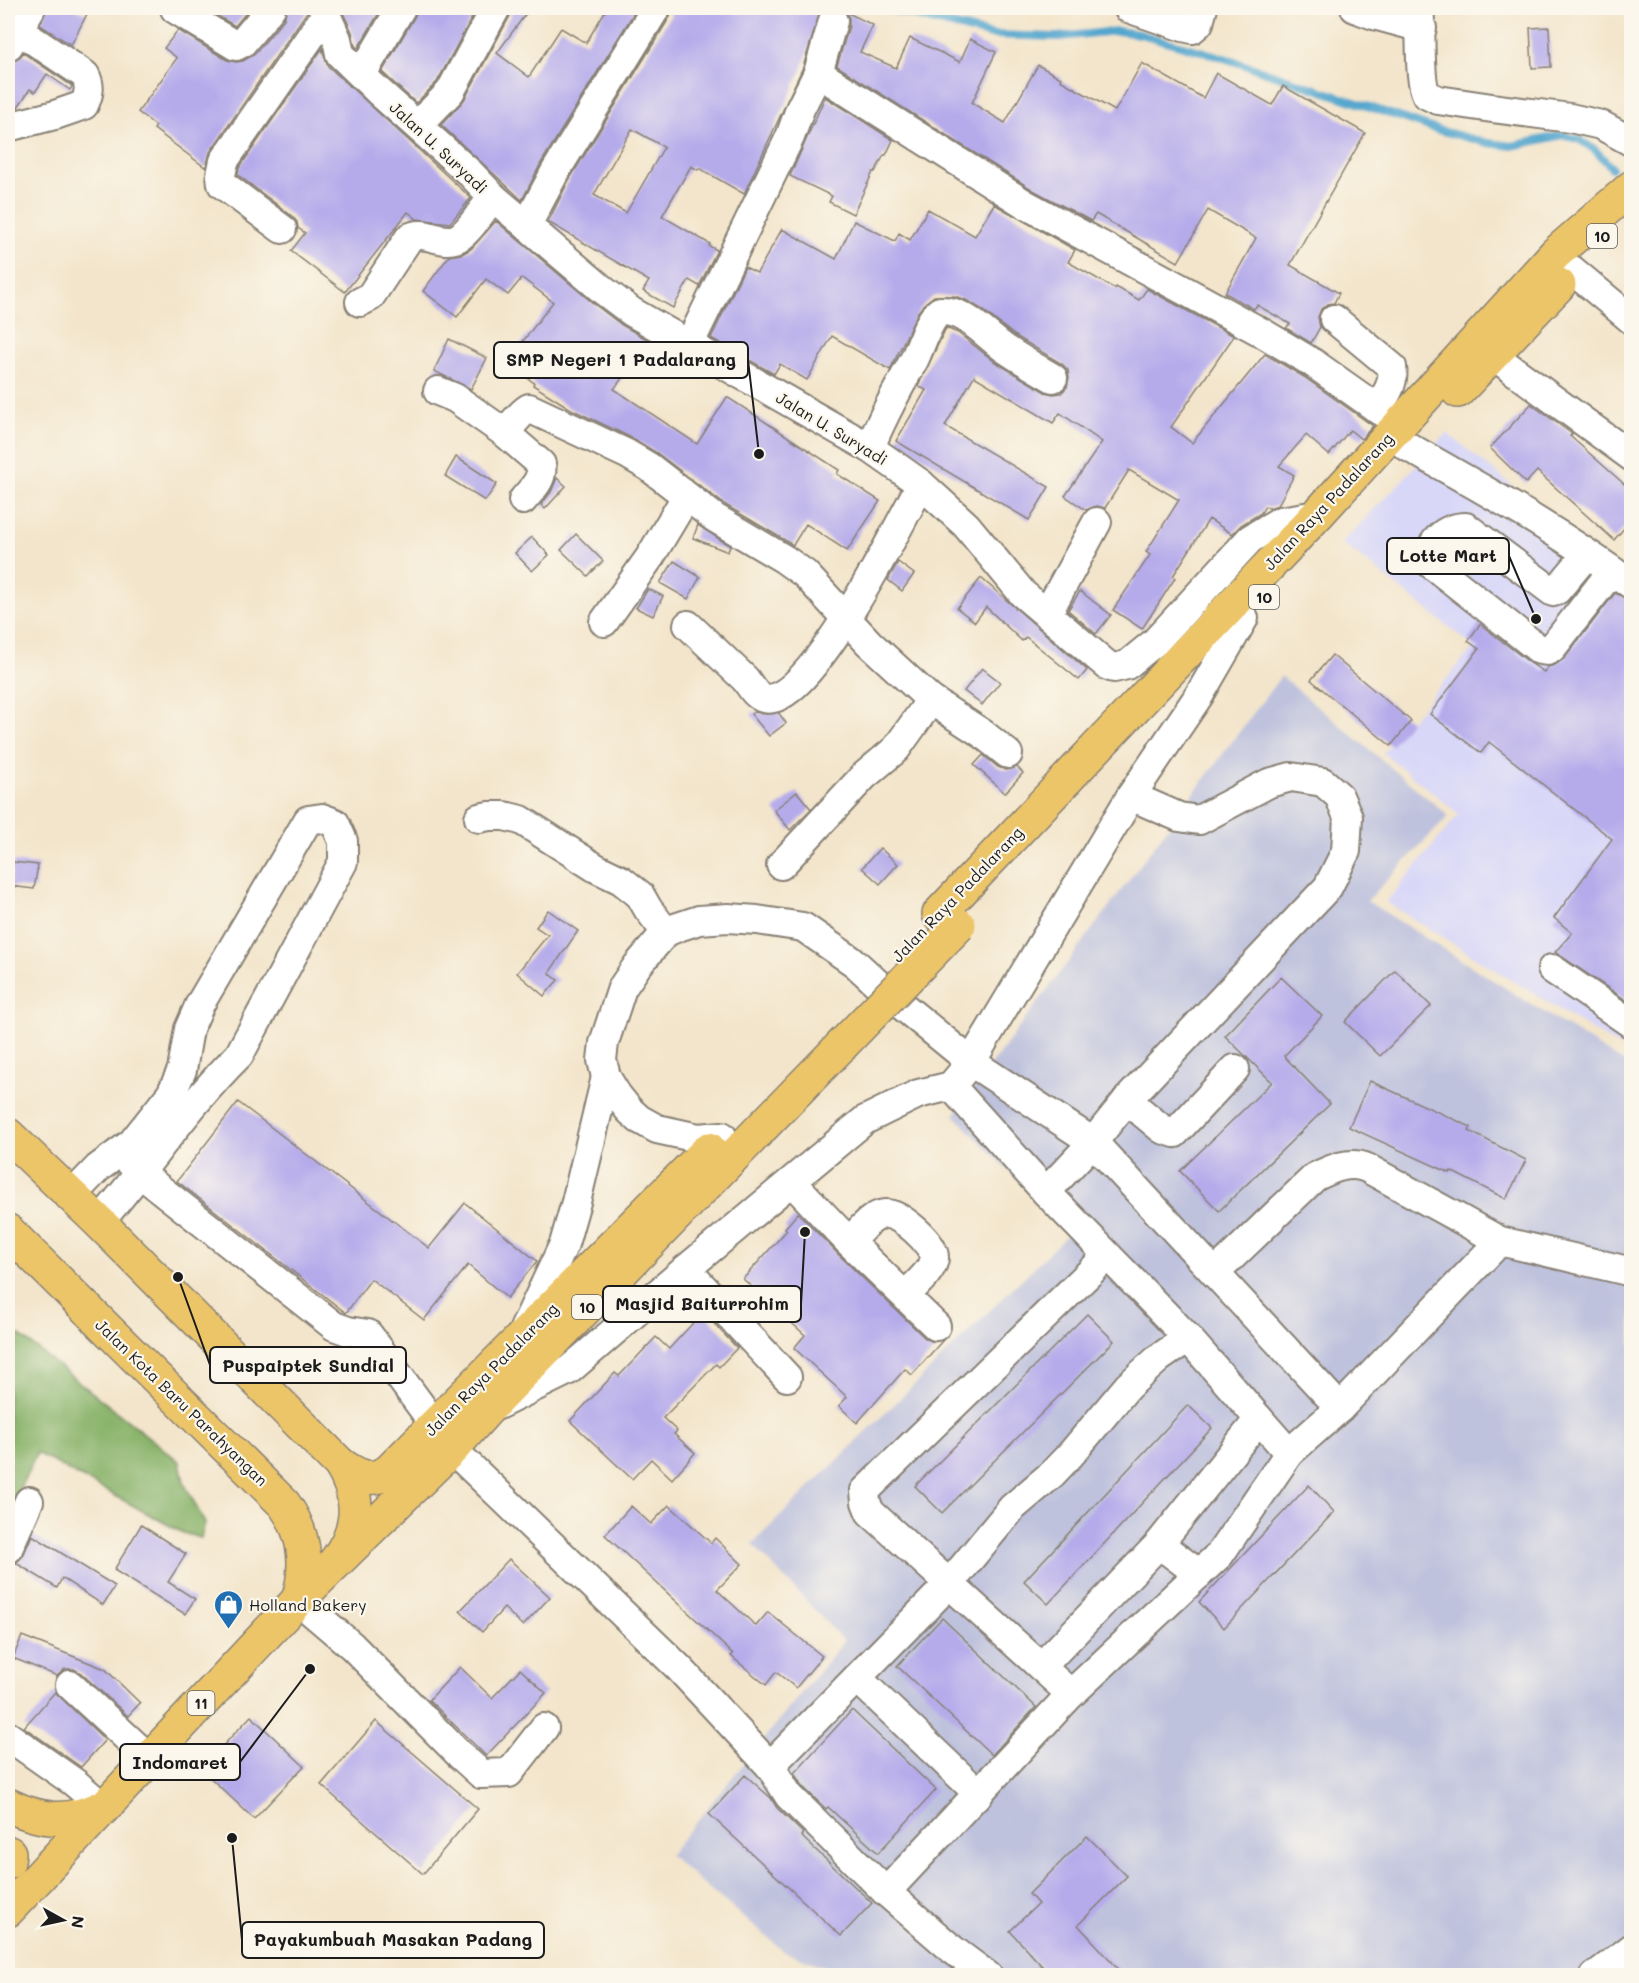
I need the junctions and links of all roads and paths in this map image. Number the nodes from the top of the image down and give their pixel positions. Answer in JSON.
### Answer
{"nodes":[{"id":1,"x":271,"y":8,"type":"edge"},
{"id":2,"x":401,"y":8,"type":"edge"},
{"id":3,"x":496,"y":8,"type":"edge"},
{"id":4,"x":656,"y":8,"type":"edge"},
{"id":5,"x":1128,"y":8,"type":"edge"},
{"id":6,"x":1203,"y":8,"type":"edge"},
{"id":7,"x":1355,"y":8,"type":"edge"},
{"id":8,"x":175,"y":9,"type":"edge"},
{"id":9,"x":324,"y":12,"type":"edge"},
{"id":10,"x":1420,"y":18,"type":"edge"},
{"id":11,"x":833,"y":21,"type":"dead end"},
{"id":12,"x":19,"y":28,"type":"edge"},
{"id":13,"x":818,"y":73,"type":"junction"},
{"id":14,"x":362,"y":74,"type":"junction"},
{"id":15,"x":418,"y":125,"type":"junction"},
{"id":16,"x":8,"y":127,"type":"edge"},
{"id":17,"x":1632,"y":142,"type":"edge"},
{"id":18,"x":1632,"y":187,"type":"edge"},
{"id":19,"x":493,"y":197,"type":"junction"},
{"id":20,"x":1632,"y":200,"type":"edge"},
{"id":21,"x":527,"y":225,"type":"junction"},
{"id":22,"x":282,"y":229,"type":"dead end"},
{"id":23,"x":1572,"y":270,"type":"junction"},
{"id":24,"x":360,"y":302,"type":"dead end"},
{"id":25,"x":1334,"y":319,"type":"dead end"},
{"id":26,"x":1632,"y":320,"type":"edge"},
{"id":27,"x":689,"y":345,"type":"junction"},
{"id":28,"x":1494,"y":356,"type":"junction"},
{"id":29,"x":1053,"y":378,"type":"dead end"},
{"id":30,"x":438,"y":390,"type":"dead end"},
{"id":31,"x":1394,"y":426,"type":"junction"},
{"id":32,"x":505,"y":432,"type":"junction"},
{"id":33,"x":870,"y":448,"type":"junction"},
{"id":34,"x":1632,"y":457,"type":"edge"},
{"id":35,"x":921,"y":484,"type":"junction"},
{"id":36,"x":686,"y":497,"type":"junction"},
{"id":37,"x":523,"y":500,"type":"dead end"},
{"id":38,"x":1317,"y":515,"type":"junction"},
{"id":39,"x":1097,"y":522,"type":"dead end"},
{"id":40,"x":1587,"y":554,"type":"junction"},
{"id":41,"x":1622,"y":578,"type":"edge"},
{"id":42,"x":1047,"y":614,"type":"junction"},
{"id":43,"x":1244,"y":618,"type":"junction"},
{"id":44,"x":847,"y":620,"type":"junction"},
{"id":45,"x":604,"y":622,"type":"dead end"},
{"id":46,"x":688,"y":625,"type":"dead end"},
{"id":47,"x":932,"y":700,"type":"junction"},
{"id":48,"x":1008,"y":754,"type":"dead end"},
{"id":49,"x":1131,"y":796,"type":"junction"},
{"id":50,"x":479,"y":818,"type":"dead end"},
{"id":51,"x":781,"y":866,"type":"dead end"},
{"id":52,"x":949,"y":919,"type":"junction"},
{"id":53,"x":666,"y":932,"type":"junction"},
{"id":54,"x":1552,"y":969,"type":"dead end"},
{"id":55,"x":1632,"y":1024,"type":"edge"},
{"id":56,"x":836,"y":1036,"type":"junction"},
{"id":57,"x":971,"y":1062,"type":"junction"},
{"id":58,"x":1235,"y":1069,"type":"dead end"},
{"id":59,"x":606,"y":1077,"type":"junction"},
{"id":60,"x":951,"y":1086,"type":"junction"},
{"id":61,"x":1127,"y":1100,"type":"junction"},
{"id":62,"x":8,"y":1135,"type":"edge"},
{"id":63,"x":722,"y":1136,"type":"junction"},
{"id":64,"x":1093,"y":1142,"type":"junction"},
{"id":65,"x":120,"y":1152,"type":"junction"},
{"id":66,"x":141,"y":1174,"type":"junction"},
{"id":67,"x":792,"y":1182,"type":"junction"},
{"id":68,"x":1046,"y":1192,"type":"junction"},
{"id":69,"x":72,"y":1195,"type":"junction"},
{"id":70,"x":99,"y":1222,"type":"junction"},
{"id":71,"x":8,"y":1231,"type":"edge"},
{"id":72,"x":1500,"y":1241,"type":"junction"},
{"id":73,"x":849,"y":1242,"type":"junction"},
{"id":74,"x":1107,"y":1256,"type":"junction"},
{"id":75,"x":686,"y":1269,"type":"junction"},
{"id":76,"x":1216,"y":1272,"type":"junction"},
{"id":77,"x":1632,"y":1272,"type":"edge"},
{"id":78,"x":906,"y":1295,"type":"junction"},
{"id":79,"x":936,"y":1326,"type":"dead end"},
{"id":80,"x":1188,"y":1338,"type":"junction"},
{"id":81,"x":518,"y":1342,"type":"junction"},
{"id":82,"x":787,"y":1377,"type":"dead end"},
{"id":83,"x":1340,"y":1408,"type":"junction"},
{"id":84,"x":486,"y":1411,"type":"junction"},
{"id":85,"x":1259,"y":1419,"type":"junction"},
{"id":86,"x":443,"y":1437,"type":"junction"},
{"id":87,"x":1289,"y":1453,"type":"junction"},
{"id":88,"x":340,"y":1464,"type":"junction"},
{"id":89,"x":28,"y":1501,"type":"dead end"},
{"id":90,"x":1159,"y":1544,"type":"junction"},
{"id":91,"x":8,"y":1549,"type":"edge"},
{"id":92,"x":330,"y":1567,"type":"junction"},
{"id":93,"x":1199,"y":1574,"type":"junction"},
{"id":94,"x":950,"y":1583,"type":"junction"},
{"id":95,"x":298,"y":1600,"type":"junction"},
{"id":96,"x":1041,"y":1667,"type":"junction"},
{"id":97,"x":857,"y":1678,"type":"junction"},
{"id":98,"x":70,"y":1684,"type":"dead end"},
{"id":99,"x":1071,"y":1694,"type":"junction"},
{"id":100,"x":544,"y":1728,"type":"dead end"},
{"id":101,"x":8,"y":1736,"type":"edge"},
{"id":102,"x":149,"y":1758,"type":"junction"},
{"id":103,"x":770,"y":1766,"type":"junction"},
{"id":104,"x":979,"y":1794,"type":"junction"},
{"id":105,"x":8,"y":1806,"type":"edge"},
{"id":106,"x":104,"y":1807,"type":"junction"},
{"id":107,"x":886,"y":1892,"type":"junction"},
{"id":108,"x":8,"y":1910,"type":"edge"},
{"id":109,"x":1632,"y":1948,"type":"edge"},
{"id":110,"x":988,"y":1976,"type":"edge"},
{"id":111,"x":1595,"y":1976,"type":"edge"}],
"edges":[{"from":1,"to":8,"type":"street"},
{"from":2,"to":14,"type":"street"},
{"from":3,"to":15,"type":"street"},
{"from":4,"to":21,"type":"street"},
{"from":5,"to":6,"type":"street"},
{"from":7,"to":10,"type":"street"},
{"from":9,"to":14,"type":"street","name":"Jalan U. Suryadi"},
{"from":9,"to":22,"type":"street"},
{"from":10,"to":17,"type":"street"},
{"from":11,"to":13,"type":"street"},
{"from":12,"to":16,"type":"street"},
{"from":13,"to":27,"type":"street"},
{"from":13,"to":31,"type":"street"},
{"from":14,"to":15,"type":"street","name":"Jalan U. Suryadi"},
{"from":15,"to":19,"type":"street","name":"Jalan U. Suryadi"},
{"from":18,"to":31,"type":"main road","name":"Jalan Raya Padalarang","number":"10"},
{"from":19,"to":21,"type":"street","name":"Jalan U. Suryadi"},
{"from":19,"to":24,"type":"street"},
{"from":20,"to":23,"type":"main road","name":"Jalan Raya Padalarang","number":"10"},
{"from":21,"to":27,"type":"street","name":"Jalan U. Suryadi"},
{"from":23,"to":26,"type":"street"},
{"from":23,"to":28,"type":"main road","name":"Jalan Raya Padalarang","number":"10"},
{"from":25,"to":31,"type":"street"},
{"from":27,"to":33,"type":"street","name":"Jalan U. Suryadi"},
{"from":28,"to":31,"type":"main road","name":"Jalan Raya Padalarang","number":"10"},
{"from":28,"to":34,"type":"street"},
{"from":29,"to":33,"type":"street"},
{"from":30,"to":32,"type":"street"},
{"from":31,"to":38,"type":"main road","name":"Jalan Raya Padalarang","number":"10"},
{"from":31,"to":40,"type":"street"},
{"from":31,"to":43,"type":"main road","name":"Jalan Raya Padalarang","number":"10"},
{"from":32,"to":36,"type":"street"},
{"from":32,"to":37,"type":"street"},
{"from":33,"to":35,"type":"street","name":"Jalan U. Suryadi"},
{"from":35,"to":42,"type":"street","name":"Jalan U. Suryadi"},
{"from":35,"to":44,"type":"street"},
{"from":36,"to":44,"type":"street"},
{"from":36,"to":45,"type":"street"},
{"from":38,"to":42,"type":"street","name":"Jalan U. Suryadi"},
{"from":38,"to":52,"type":"main road","name":"Jalan Raya Padalarang","number":"10"},
{"from":39,"to":42,"type":"street"},
{"from":40,"to":41,"type":"street"},
{"from":40,"to":41,"type":"street"},
{"from":43,"to":49,"type":"street"},
{"from":43,"to":52,"type":"main road","name":"Jalan Raya Padalarang","number":"10"},
{"from":44,"to":46,"type":"street"},
{"from":44,"to":47,"type":"street"},
{"from":47,"to":48,"type":"street"},
{"from":47,"to":51,"type":"street"},
{"from":49,"to":57,"type":"street"},
{"from":49,"to":61,"type":"street"},
{"from":50,"to":53,"type":"street"},
{"from":52,"to":56,"type":"main road","name":"Jalan Raya Padalarang","number":"10"},
{"from":53,"to":57,"type":"street"},
{"from":53,"to":59,"type":"street"},
{"from":54,"to":55,"type":"street"},
{"from":56,"to":63,"type":"main road","name":"Jalan Raya Padalarang","number":"10"},
{"from":56,"to":84,"type":"main road","name":"Jalan Raya Padalarang","number":"10"},
{"from":57,"to":60,"type":"street"},
{"from":57,"to":64,"type":"street"},
{"from":58,"to":61,"type":"street"},
{"from":59,"to":63,"type":"street"},
{"from":59,"to":81,"type":"street"},
{"from":60,"to":67,"type":"street"},
{"from":60,"to":68,"type":"street"},
{"from":61,"to":64,"type":"street"},
{"from":62,"to":69,"type":"main road"},
{"from":63,"to":81,"type":"main road","name":"Jalan Raya Padalarang","number":"10"},
{"from":64,"to":68,"type":"street"},
{"from":64,"to":76,"type":"street"},
{"from":65,"to":66,"type":"street"},
{"from":65,"to":66,"type":"street"},
{"from":65,"to":69,"type":"street"},
{"from":66,"to":70,"type":"street"},
{"from":66,"to":86,"type":"street"},
{"from":67,"to":73,"type":"street"},
{"from":67,"to":75,"type":"street"},
{"from":68,"to":74,"type":"street"},
{"from":69,"to":70,"type":"main road"},
{"from":70,"to":88,"type":"main road"},
{"from":71,"to":95,"type":"main road","name":"Jalan Kota Baru Parahyangan"},
{"from":72,"to":76,"type":"street"},
{"from":72,"to":77,"type":"street"},
{"from":72,"to":83,"type":"street"},
{"from":73,"to":78,"type":"street"},
{"from":73,"to":78,"type":"street"},
{"from":74,"to":80,"type":"street"},
{"from":74,"to":94,"type":"street"},
{"from":75,"to":82,"type":"street"},
{"from":75,"to":84,"type":"street"},
{"from":76,"to":83,"type":"street"},
{"from":78,"to":79,"type":"street"},
{"from":80,"to":85,"type":"street"},
{"from":80,"to":94,"type":"street"},
{"from":81,"to":86,"type":"main road","name":"Jalan Raya Padalarang","number":"10"},
{"from":83,"to":87,"type":"street"},
{"from":84,"to":86,"type":"main road","name":"Jalan Raya Padalarang","number":"10"},
{"from":85,"to":87,"type":"street"},
{"from":85,"to":90,"type":"street"},
{"from":86,"to":88,"type":"main road","name":"Jalan Raya Padalarang","number":"10"},
{"from":86,"to":92,"type":"main road","name":"Jalan Raya Padalarang","number":"10"},
{"from":86,"to":103,"type":"street"},
{"from":87,"to":93,"type":"street"},
{"from":88,"to":92,"type":"main road","name":"Jalan Raya Padalarang"},
{"from":89,"to":91,"type":"street"},
{"from":90,"to":93,"type":"street"},
{"from":90,"to":96,"type":"street"},
{"from":92,"to":95,"type":"main road","name":"Jalan Raya Padalarang","number":"11"},
{"from":93,"to":99,"type":"street"},
{"from":94,"to":96,"type":"street"},
{"from":94,"to":97,"type":"street"},
{"from":95,"to":100,"type":"street"},
{"from":95,"to":102,"type":"main road","name":"Jalan Raya Padalarang","number":"11"},
{"from":96,"to":99,"type":"street"},
{"from":97,"to":103,"type":"street"},
{"from":97,"to":104,"type":"street"},
{"from":98,"to":102,"type":"street"},
{"from":99,"to":104,"type":"street"},
{"from":101,"to":106,"type":"street"},
{"from":102,"to":106,"type":"main road","name":"Jalan Raya Padalarang","number":"11"},
{"from":103,"to":107,"type":"street"},
{"from":104,"to":107,"type":"street"},
{"from":105,"to":106,"type":"main road"},
{"from":106,"to":108,"type":"main road","name":"Jalan Raya Padalarang","number":"11"},
{"from":107,"to":110,"type":"street"},
{"from":109,"to":111,"type":"street"}]}
